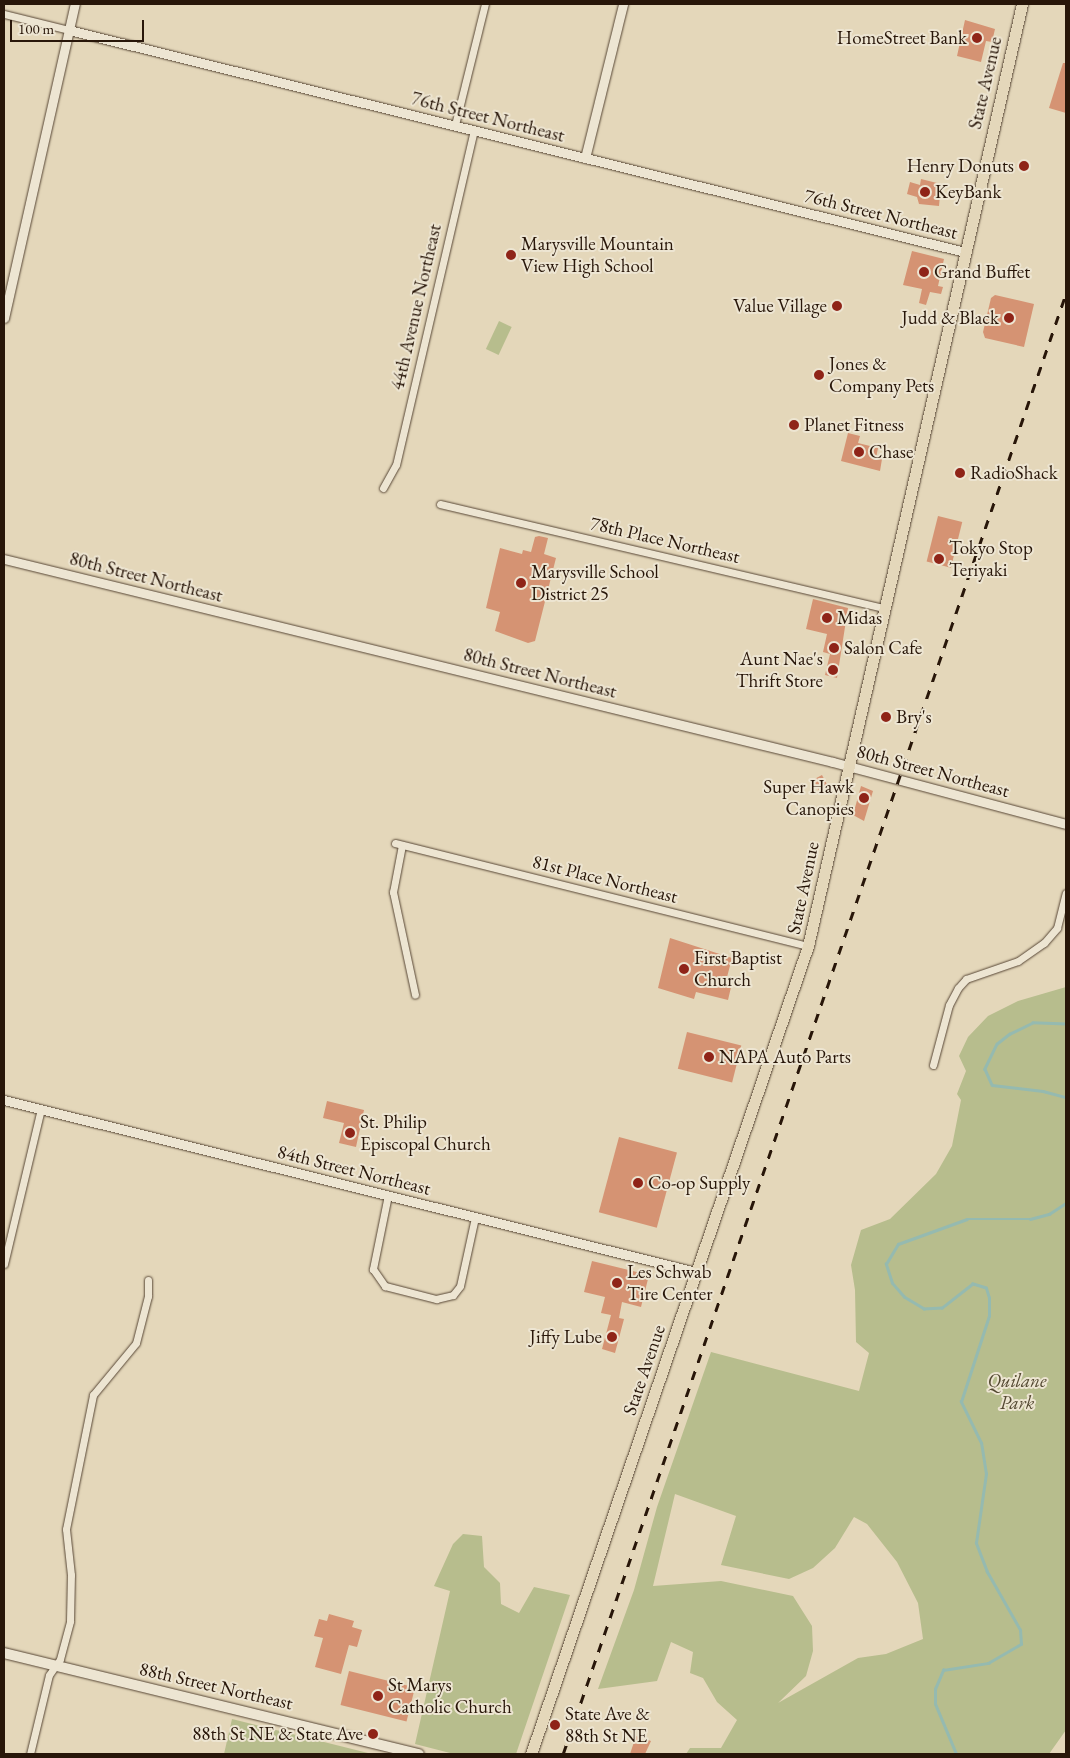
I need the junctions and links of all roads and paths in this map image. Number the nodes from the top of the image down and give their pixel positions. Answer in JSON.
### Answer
{"nodes":[{"id":1,"x":75,"y":4,"type":"edge"},
{"id":2,"x":485,"y":4,"type":"edge"},
{"id":3,"x":623,"y":4,"type":"edge"},
{"id":4,"x":1022,"y":4,"type":"edge"},
{"id":5,"x":4,"y":14,"type":"edge"},
{"id":6,"x":69,"y":30,"type":"junction"},
{"id":7,"x":456,"y":125,"type":"junction"},
{"id":8,"x":474,"y":130,"type":"junction"},
{"id":9,"x":585,"y":158,"type":"junction"},
{"id":10,"x":965,"y":252,"type":"junction"},
{"id":11,"x":4,"y":318,"type":"edge"},
{"id":12,"x":383,"y":488,"type":"dead end"},
{"id":13,"x":440,"y":504,"type":"dead end"},
{"id":14,"x":4,"y":559,"type":"edge"},
{"id":15,"x":884,"y":608,"type":"junction"},
{"id":16,"x":848,"y":765,"type":"junction"},
{"id":17,"x":1066,"y":824,"type":"edge"},
{"id":18,"x":1066,"y":893,"type":"edge"},
{"id":19,"x":808,"y":946,"type":"junction"},
{"id":20,"x":415,"y":996,"type":"dead end"},
{"id":21,"x":933,"y":1065,"type":"dead end"},
{"id":22,"x":4,"y":1100,"type":"edge"},
{"id":23,"x":41,"y":1109,"type":"junction"},
{"id":24,"x":388,"y":1195,"type":"junction"},
{"id":25,"x":475,"y":1217,"type":"junction"},
{"id":26,"x":4,"y":1264,"type":"edge"},
{"id":27,"x":696,"y":1272,"type":"junction"},
{"id":28,"x":148,"y":1280,"type":"dead end"},
{"id":29,"x":4,"y":1653,"type":"edge"},
{"id":30,"x":54,"y":1667,"type":"junction"},
{"id":31,"x":30,"y":1754,"type":"edge"},
{"id":32,"x":419,"y":1754,"type":"edge"},
{"id":33,"x":531,"y":1754,"type":"edge"}],
"edges":[{"from":1,"to":6,"type":"street"},
{"from":2,"to":7,"type":"street"},
{"from":3,"to":9,"type":"street"},
{"from":4,"to":10,"type":"main road","name":"State Avenue"},
{"from":5,"to":6,"type":"street","name":"76th Street Northeast"},
{"from":6,"to":7,"type":"street","name":"76th Street Northeast"},
{"from":6,"to":11,"type":"street"},
{"from":7,"to":8,"type":"street","name":"76th Street Northeast"},
{"from":8,"to":9,"type":"street","name":"76th Street Northeast"},
{"from":8,"to":12,"type":"street","name":"44th Avenue Northeast"},
{"from":9,"to":10,"type":"street","name":"76th Street Northeast"},
{"from":10,"to":15,"type":"main road","name":"State Avenue"},
{"from":13,"to":15,"type":"street","name":"78th Place Northeast"},
{"from":14,"to":16,"type":"street","name":"80th Street Northeast"},
{"from":15,"to":16,"type":"main road","name":"State Avenue"},
{"from":16,"to":17,"type":"street","name":"80th Street Northeast"},
{"from":16,"to":19,"type":"main road","name":"State Avenue"},
{"from":18,"to":21,"type":"street"},
{"from":19,"to":20,"type":"street","name":"81st Place Northeast"},
{"from":19,"to":27,"type":"main road","name":"State Avenue"},
{"from":22,"to":23,"type":"street","name":"84th Street Northeast"},
{"from":23,"to":24,"type":"street","name":"84th Street Northeast"},
{"from":23,"to":26,"type":"street"},
{"from":24,"to":25,"type":"street","name":"84th Street Northeast"},
{"from":24,"to":25,"type":"street"},
{"from":25,"to":27,"type":"street","name":"84th Street Northeast"},
{"from":27,"to":33,"type":"main road","name":"State Avenue"},
{"from":28,"to":30,"type":"street"},
{"from":29,"to":30,"type":"main road","name":"88th Street Northeast"},
{"from":30,"to":31,"type":"street"},
{"from":30,"to":32,"type":"main road","name":"88th Street Northeast"}]}
